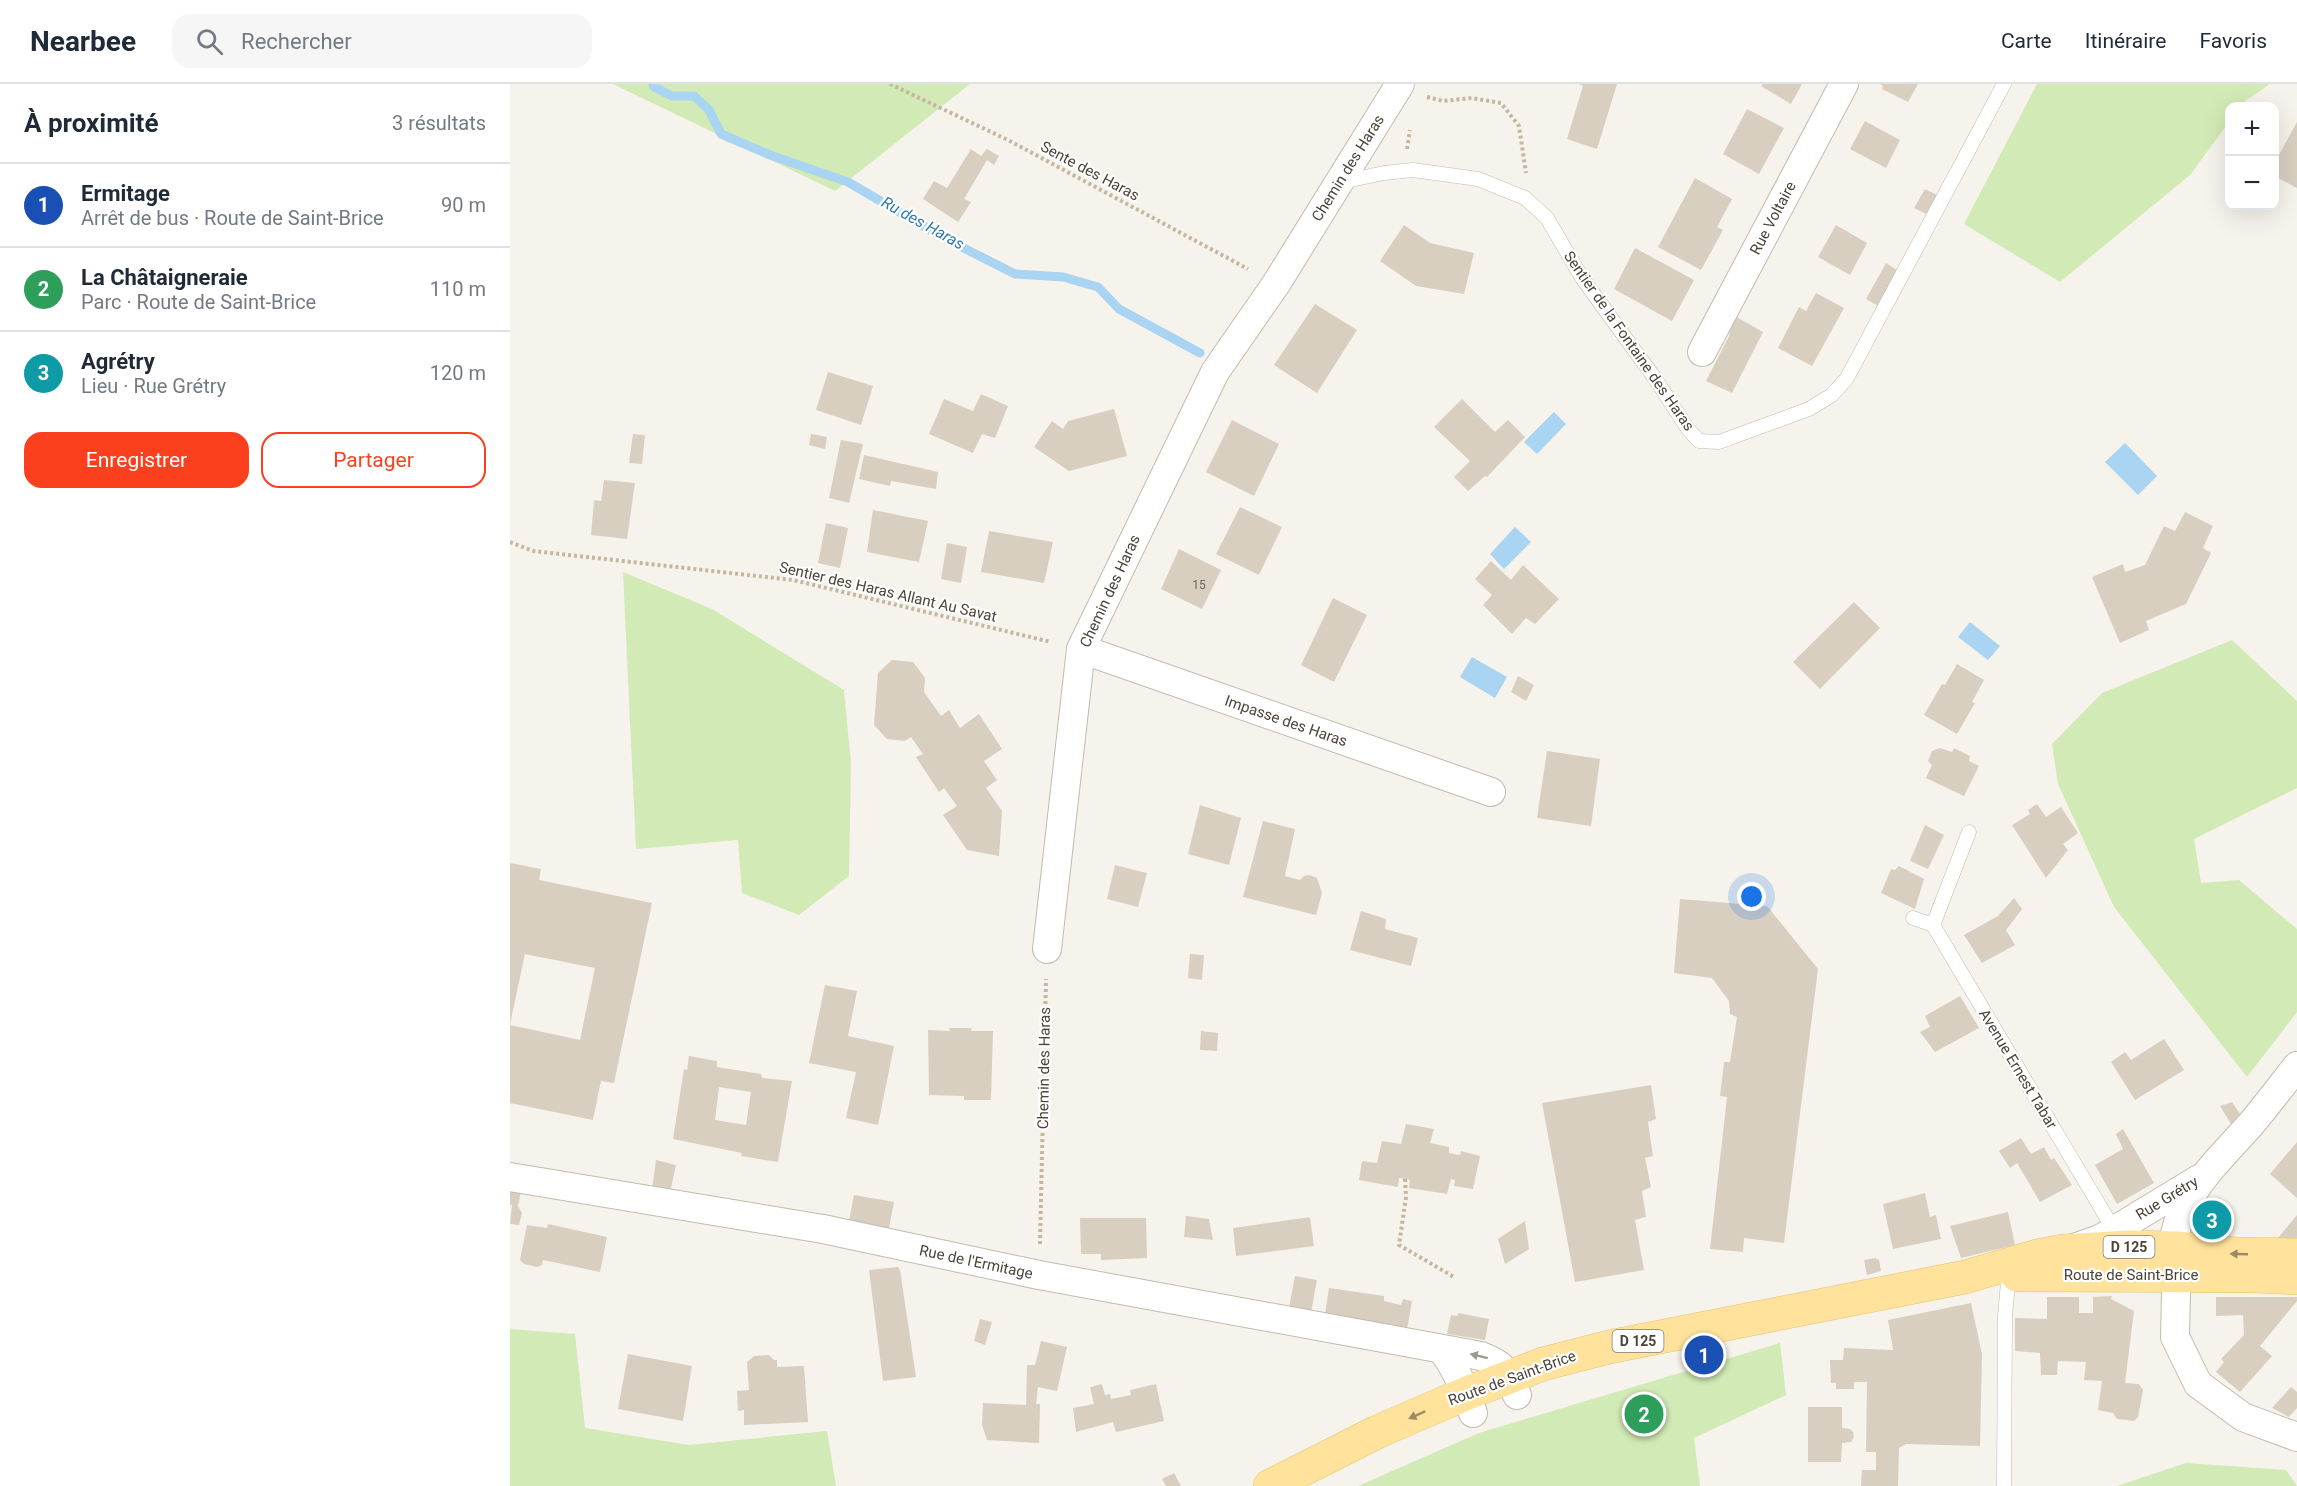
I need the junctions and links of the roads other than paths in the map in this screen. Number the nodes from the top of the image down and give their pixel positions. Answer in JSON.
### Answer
{"nodes":[{"id":1,"x":1844,"y":84,"type":"edge"},
{"id":2,"x":2004,"y":84,"type":"edge"},
{"id":3,"x":1411,"y":87,"type":"edge"},
{"id":4,"x":1340,"y":183,"type":"junction"},
{"id":5,"x":1702,"y":352,"type":"dead end"},
{"id":6,"x":1081,"y":649,"type":"junction"},
{"id":7,"x":1491,"y":792,"type":"dead end"},
{"id":8,"x":1969,"y":832,"type":"dead end"},
{"id":9,"x":1913,"y":918,"type":"dead end"},
{"id":10,"x":1933,"y":925,"type":"junction"},
{"id":11,"x":1047,"y":949,"type":"road end"},
{"id":12,"x":2297,"y":1066,"type":"edge"},
{"id":13,"x":2206,"y":1174,"type":"junction"},
{"id":14,"x":510,"y":1177,"type":"edge"},
{"id":15,"x":2114,"y":1230,"type":"junction"},
{"id":16,"x":2063,"y":1251,"type":"junction"},
{"id":17,"x":2297,"y":1255,"type":"edge"},
{"id":18,"x":2181,"y":1258,"type":"junction"},
{"id":19,"x":2009,"y":1269,"type":"junction"},
{"id":20,"x":2297,"y":1278,"type":"edge"},
{"id":21,"x":1442,"y":1350,"type":"junction"},
{"id":22,"x":1513,"y":1385,"type":"junction"},
{"id":23,"x":1469,"y":1404,"type":"junction"},
{"id":24,"x":2297,"y":1437,"type":"edge"},
{"id":25,"x":1270,"y":1486,"type":"edge"},
{"id":26,"x":1314,"y":1486,"type":"edge"},
{"id":27,"x":2004,"y":1486,"type":"edge"}],
"edges":[{"from":1,"to":5,"type":"street","name":"Rue Voltaire"},
{"from":2,"to":4,"type":"lane","name":"Sentier de la Fontaine des Haras"},
{"from":3,"to":4,"type":"street","name":"Chemin des Haras"},
{"from":4,"to":6,"type":"street","name":"Chemin des Haras"},
{"from":6,"to":7,"type":"street","name":"Impasse des Haras"},
{"from":6,"to":11,"type":"street","name":"Chemin des Haras"},
{"from":8,"to":10,"type":"lane"},
{"from":9,"to":10,"type":"lane"},
{"from":10,"to":15,"type":"lane","name":"Avenue Ernest Tabar"},
{"from":12,"to":13,"type":"street","name":"Rue Grétry"},
{"from":13,"to":15,"type":"street","name":"Rue Grétry"},
{"from":13,"to":18,"type":"street","name":"Rue Grétry"},
{"from":14,"to":21,"type":"street","name":"Rue de l'Ermitage"},
{"from":15,"to":16,"type":"street","name":"Rue Grétry"},
{"from":16,"to":18,"type":"main road","name":"Route de Saint-Brice","number":"D 125"},
{"from":16,"to":19,"type":"main road","name":"Route de Saint-Brice","number":"D 125"},
{"from":17,"to":18,"type":"main road","name":"Route de Saint-Brice","number":"D 125","one_way":true},
{"from":18,"to":19,"type":"main road","name":"Route de Saint-Brice","number":"D 125"},
{"from":18,"to":20,"type":"main road","name":"Route de Saint-Brice","number":"D 125"},
{"from":18,"to":24,"type":"street","name":"Rue Grétry"},
{"from":19,"to":22,"type":"main road","name":"Route de Saint-Brice","number":"D 125"},
{"from":19,"to":27,"type":"lane"},
{"from":22,"to":21,"type":"street","name":"Rue de l'Ermitage","one_way":true},
{"from":21,"to":23,"type":"street"},
{"from":22,"to":23,"type":"main road","name":"Route de Saint-Brice","number":"D 125"},
{"from":23,"to":25,"type":"main road","name":"Route de Saint-Brice","number":"D 125","one_way":true},
{"from":23,"to":26,"type":"main road","name":"Route de Saint-Brice","number":"D 125"}]}
